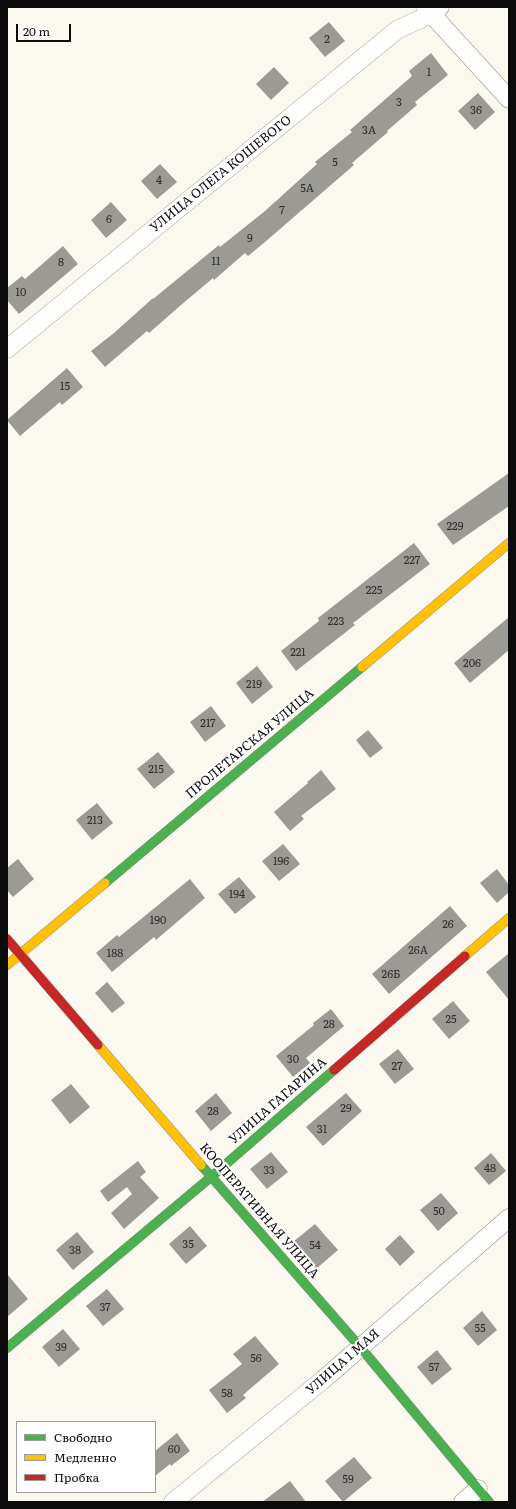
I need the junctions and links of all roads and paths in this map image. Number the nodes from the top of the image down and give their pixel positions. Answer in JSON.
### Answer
{"nodes":[{"id":1,"x":432,"y":9,"type":"edge"},
{"id":2,"x":509,"y":99,"type":"edge"},
{"id":3,"x":7,"y":349,"type":"edge"},
{"id":4,"x":509,"y":543,"type":"edge"},
{"id":5,"x":509,"y":918,"type":"edge"},
{"id":6,"x":7,"y":939,"type":"edge"},
{"id":7,"x":20,"y":954,"type":"junction"},
{"id":8,"x":7,"y":965,"type":"edge"},
{"id":9,"x":211,"y":1176,"type":"junction"},
{"id":10,"x":509,"y":1218,"type":"edge"},
{"id":11,"x":7,"y":1348,"type":"edge"},
{"id":12,"x":361,"y":1348,"type":"junction"},
{"id":13,"x":484,"y":1495,"type":"edge"},
{"id":14,"x":173,"y":1502,"type":"edge"},
{"id":15,"x":463,"y":1502,"type":"edge"}],
"edges":[{"from":1,"to":2,"type":"street"},
{"from":1,"to":3,"type":"street","name":"УЛИЦА ОЛЕГА КОШЕВОГО"},
{"from":4,"to":7,"type":"street","name":"ПРОЛЕТАРСКАЯ УЛИЦА"},
{"from":5,"to":9,"type":"street","name":"УЛИЦА ГАГАРИНА"},
{"from":6,"to":7,"type":"street","name":"КООПЕРАТИВНАЯ УЛИЦА"},
{"from":7,"to":8,"type":"street","name":"ПРОЛЕТАРСКАЯ УЛИЦА"},
{"from":7,"to":9,"type":"street","name":"КООПЕРАТИВНАЯ УЛИЦА"},
{"from":9,"to":11,"type":"street","name":"УЛИЦА ГАГАРИНА"},
{"from":9,"to":12,"type":"street","name":"КООПЕРАТИВНАЯ УЛИЦА"},
{"from":10,"to":12,"type":"street","name":"УЛИЦА 1 МАЯ"},
{"from":12,"to":13,"type":"street","name":"КООПЕРАТИВНАЯ УЛИЦА"},
{"from":12,"to":14,"type":"street","name":"УЛИЦА 1 МАЯ"},
{"from":13,"to":15,"type":"street"}]}
